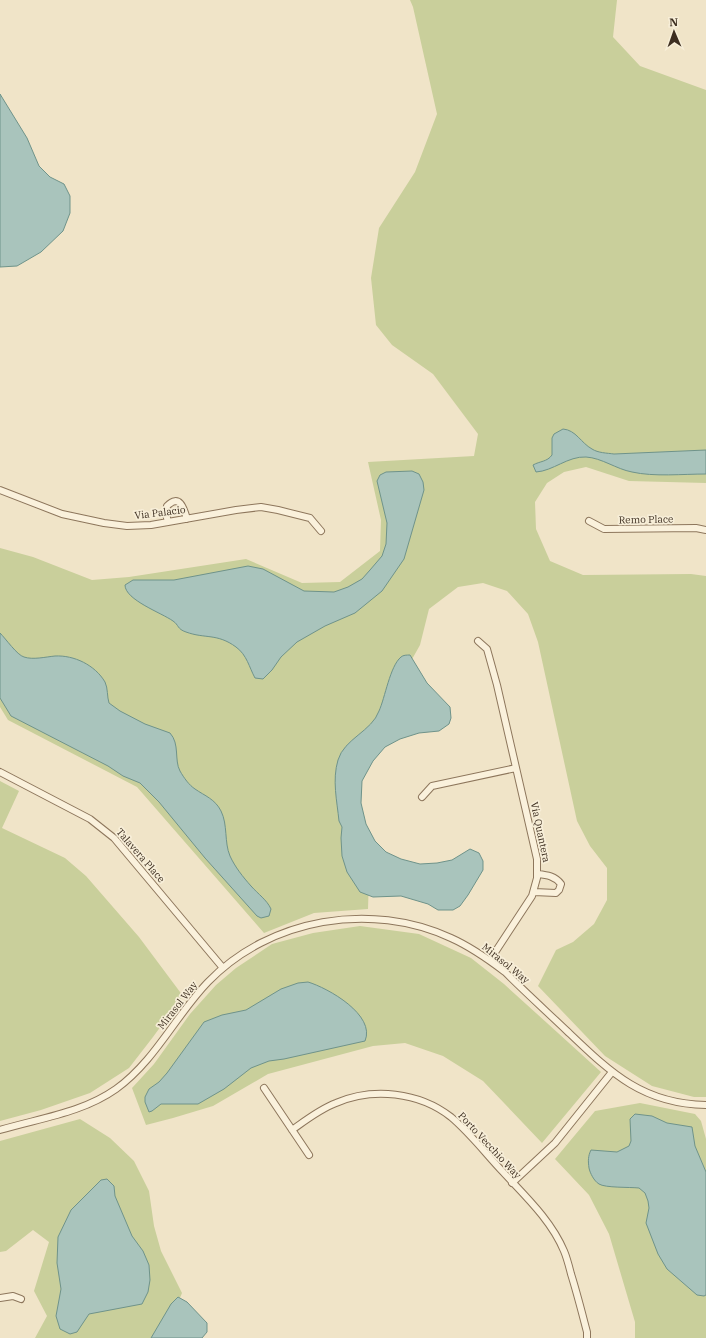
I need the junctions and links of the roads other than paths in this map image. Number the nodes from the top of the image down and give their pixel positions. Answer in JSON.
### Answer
{"nodes":[{"id":1,"x":0,"y":490,"type":"edge"},
{"id":2,"x":187,"y":519,"type":"junction"},
{"id":3,"x":589,"y":521,"type":"dead end"},
{"id":4,"x":168,"y":522,"type":"junction"},
{"id":5,"x":706,"y":530,"type":"edge"},
{"id":6,"x":321,"y":531,"type":"dead end"},
{"id":7,"x":478,"y":641,"type":"dead end"},
{"id":8,"x":516,"y":768,"type":"junction"},
{"id":9,"x":0,"y":772,"type":"edge"},
{"id":10,"x":422,"y":798,"type":"dead end"},
{"id":11,"x":538,"y":874,"type":"junction"},
{"id":12,"x":534,"y":892,"type":"junction"},
{"id":13,"x":490,"y":960,"type":"junction"},
{"id":14,"x":223,"y":968,"type":"junction"},
{"id":15,"x":612,"y":1072,"type":"junction"},
{"id":16,"x":264,"y":1088,"type":"dead end"},
{"id":17,"x":706,"y":1105,"type":"edge"},
{"id":18,"x":0,"y":1130,"type":"edge"},
{"id":19,"x":292,"y":1130,"type":"junction"},
{"id":20,"x":309,"y":1155,"type":"dead end"},
{"id":21,"x":512,"y":1182,"type":"junction"},
{"id":22,"x":0,"y":1298,"type":"edge"},
{"id":23,"x":21,"y":1299,"type":"dead end"},
{"id":24,"x":587,"y":1338,"type":"edge"}],
"edges":[{"from":1,"to":4,"type":"street","name":"Via Palacio"},
{"from":2,"to":4,"type":"street","name":"Via Palacio"},
{"from":2,"to":4,"type":"street"},
{"from":2,"to":6,"type":"street","name":"Via Palacio"},
{"from":3,"to":5,"type":"street","name":"Remo Place"},
{"from":7,"to":8,"type":"street","name":"Via Quantera"},
{"from":8,"to":10,"type":"street"},
{"from":8,"to":11,"type":"street","name":"Via Quantera"},
{"from":9,"to":14,"type":"street","name":"Talavera Place"},
{"from":11,"to":12,"type":"street","name":"Via Quantera"},
{"from":11,"to":12,"type":"street"},
{"from":12,"to":13,"type":"street","name":"Via Quantera"},
{"from":13,"to":14,"type":"street","name":"Mirasol Way"},
{"from":13,"to":15,"type":"street","name":"Mirasol Way"},
{"from":14,"to":18,"type":"street","name":"Mirasol Way"},
{"from":15,"to":17,"type":"street","name":"Mirasol Way"},
{"from":15,"to":21,"type":"street"},
{"from":16,"to":19,"type":"street"},
{"from":19,"to":20,"type":"street"},
{"from":19,"to":21,"type":"street","name":"Porto Vecchio Way"},
{"from":21,"to":24,"type":"street","name":"Porto Vecchio Way"},
{"from":22,"to":23,"type":"street"}]}
